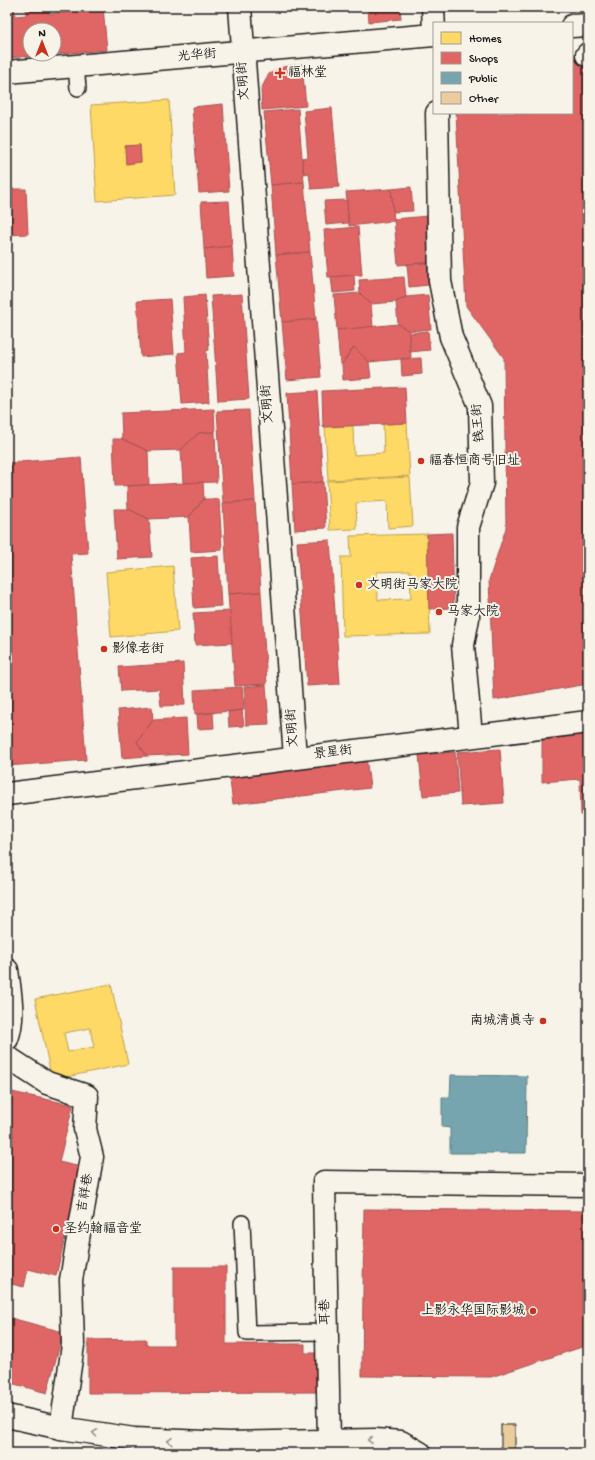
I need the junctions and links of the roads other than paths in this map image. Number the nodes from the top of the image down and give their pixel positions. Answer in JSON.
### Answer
{"nodes":[{"id":1,"x":240,"y":7,"type":"edge"},
{"id":2,"x":433,"y":7,"type":"edge"},
{"id":3,"x":434,"y":22,"type":"edge"},
{"id":4,"x":588,"y":25,"type":"edge"},
{"id":5,"x":573,"y":26,"type":"edge"},
{"id":6,"x":433,"y":35,"type":"edge"},
{"id":7,"x":242,"y":52,"type":"junction"},
{"id":8,"x":76,"y":66,"type":"junction"},
{"id":9,"x":7,"y":72,"type":"edge"},
{"id":10,"x":78,"y":88,"type":"dead end"},
{"id":11,"x":437,"y":114,"type":"edge"},
{"id":12,"x":588,"y":722,"type":"edge"},
{"id":13,"x":471,"y":736,"type":"junction"},
{"id":14,"x":295,"y":757,"type":"junction"},
{"id":15,"x":7,"y":794,"type":"edge"},
{"id":16,"x":7,"y":970,"type":"edge"},
{"id":17,"x":7,"y":1039,"type":"edge"},
{"id":18,"x":7,"y":1057,"type":"edge"},
{"id":19,"x":588,"y":1185,"type":"edge"},
{"id":20,"x":242,"y":1223,"type":"dead end"},
{"id":21,"x":327,"y":1332,"type":"junction"},
{"id":22,"x":7,"y":1416,"type":"edge"},
{"id":23,"x":61,"y":1428,"type":"junction"},
{"id":24,"x":329,"y":1442,"type":"junction"},
{"id":25,"x":420,"y":1453,"type":"edge"}],
"edges":[{"from":1,"to":7,"type":"street","name":"文明街"},
{"from":2,"to":3,"type":"street"},
{"from":4,"to":5,"type":"street"},
{"from":6,"to":7,"type":"street","name":"光华街"},
{"from":7,"to":8,"type":"street","name":"光华街"},
{"from":7,"to":14,"type":"street","name":"文明街"},
{"from":8,"to":9,"type":"street","name":"光华街"},
{"from":8,"to":10,"type":"lane"},
{"from":11,"to":13,"type":"street","name":"钱王街"},
{"from":12,"to":13,"type":"street","name":"景星街"},
{"from":13,"to":14,"type":"street","name":"景星街"},
{"from":14,"to":15,"type":"street","name":"景星街"},
{"from":16,"to":17,"type":"street"},
{"from":18,"to":23,"type":"street","name":"吉祥巷"},
{"from":19,"to":21,"type":"street","name":"耳巷"},
{"from":20,"to":21,"type":"lane"},
{"from":21,"to":24,"type":"street","name":"耳巷"},
{"from":22,"to":23,"type":"street"},
{"from":24,"to":23,"type":"street","one_way":true},
{"from":25,"to":24,"type":"street","one_way":true}]}
